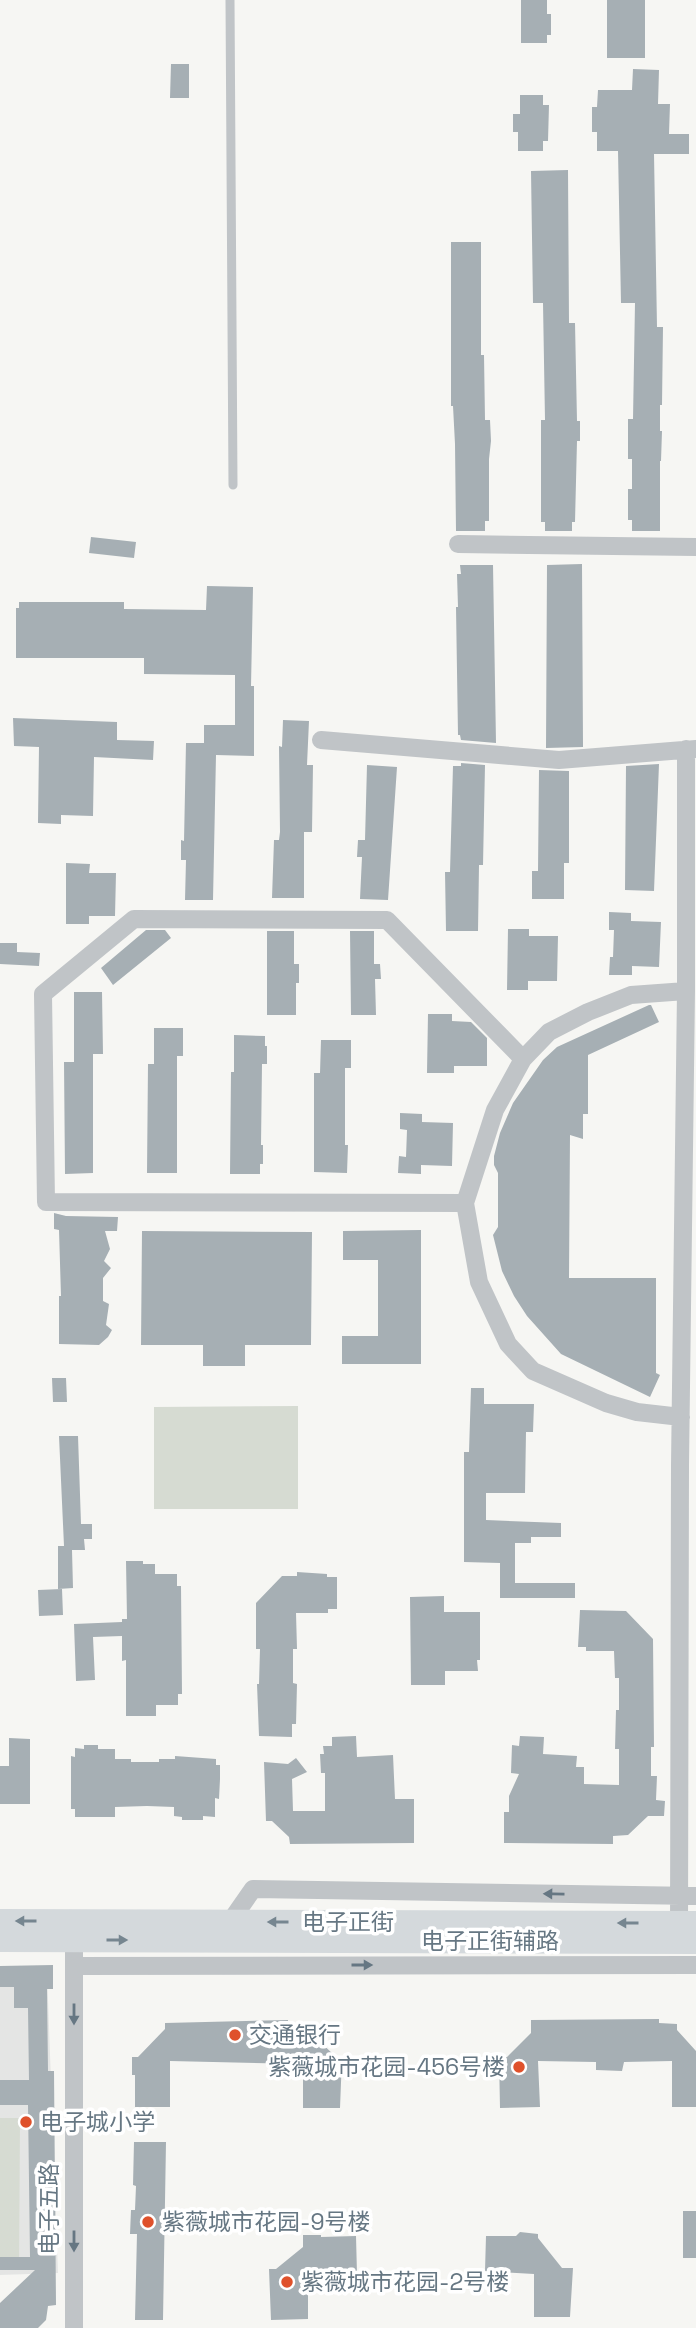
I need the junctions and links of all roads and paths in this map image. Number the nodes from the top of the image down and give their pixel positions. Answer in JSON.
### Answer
{"nodes":[{"id":1,"x":230,"y":0,"type":"edge"},
{"id":2,"x":233,"y":485,"type":"dead end"},
{"id":3,"x":458,"y":544,"type":"dead end"},
{"id":4,"x":696,"y":547,"type":"edge"},
{"id":5,"x":321,"y":740,"type":"dead end"},
{"id":6,"x":691,"y":749,"type":"edge"},
{"id":7,"x":691,"y":918,"type":"edge"},
{"id":8,"x":686,"y":990,"type":"junction"},
{"id":9,"x":691,"y":1023,"type":"edge"},
{"id":10,"x":523,"y":1059,"type":"junction"},
{"id":11,"x":465,"y":1203,"type":"junction"},
{"id":12,"x":690,"y":1205,"type":"edge"},
{"id":13,"x":681,"y":1417,"type":"junction"},
{"id":14,"x":688,"y":1466,"type":"edge"},
{"id":15,"x":688,"y":1896,"type":"edge"},
{"id":16,"x":0,"y":1921,"type":"edge"},
{"id":17,"x":230,"y":1922,"type":"junction"},
{"id":18,"x":74,"y":1930,"type":"junction"},
{"id":19,"x":688,"y":1933,"type":"edge"},
{"id":20,"x":0,"y":1940,"type":"edge"},
{"id":21,"x":74,"y":1965,"type":"junction"},
{"id":22,"x":696,"y":1965,"type":"edge"},
{"id":23,"x":74,"y":2328,"type":"edge"}],
"edges":[{"from":1,"to":2,"type":"lane"},
{"from":3,"to":4,"type":"street"},
{"from":5,"to":6,"type":"street"},
{"from":6,"to":7,"type":"street"},
{"from":7,"to":8,"type":"street"},
{"from":8,"to":9,"type":"street"},
{"from":8,"to":10,"type":"street"},
{"from":9,"to":12,"type":"street"},
{"from":10,"to":11,"type":"street"},
{"from":10,"to":11,"type":"street"},
{"from":11,"to":13,"type":"street"},
{"from":12,"to":13,"type":"street"},
{"from":13,"to":14,"type":"street"},
{"from":14,"to":15,"type":"street"},
{"from":15,"to":17,"type":"street","name":"电子正街辅路","one_way":true},
{"from":15,"to":19,"type":"street"},
{"from":18,"to":16,"type":"main road","name":"电子正街","one_way":true},
{"from":17,"to":18,"type":"main road","name":"电子正街"},
{"from":19,"to":17,"type":"main road","name":"电子正街","one_way":true},
{"from":18,"to":19,"type":"main road","name":"电子正街","one_way":true},
{"from":18,"to":20,"type":"main road","name":"电子正街"},
{"from":18,"to":21,"type":"street","name":"电子五路"},
{"from":21,"to":22,"type":"street","name":"电子正街辅路","one_way":true},
{"from":21,"to":23,"type":"street","name":"电子五路","one_way":true}]}
